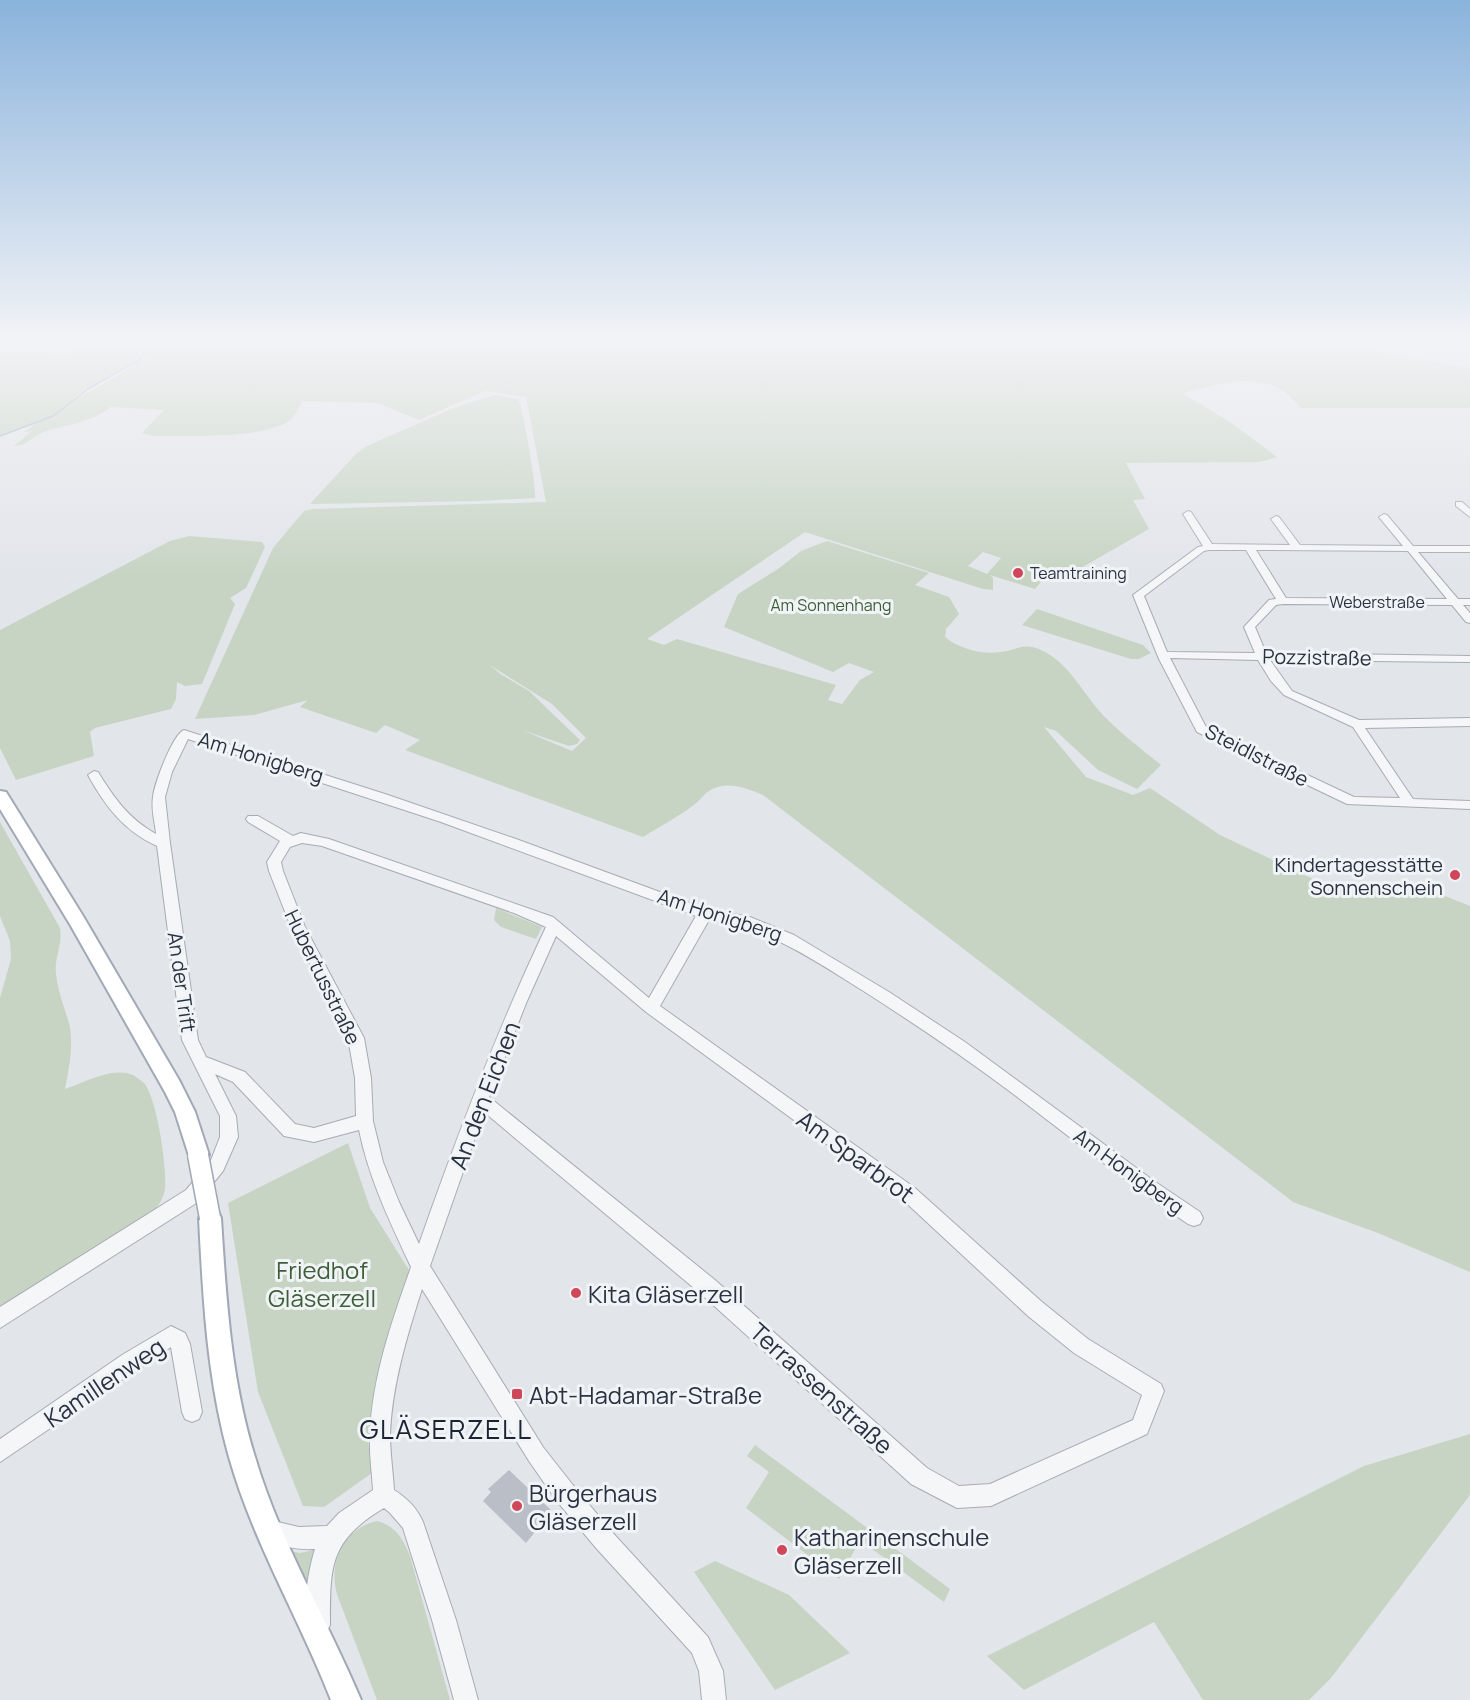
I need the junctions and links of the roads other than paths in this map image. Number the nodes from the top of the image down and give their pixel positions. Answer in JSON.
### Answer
{"nodes":[{"id":1,"x":1460,"y":504,"type":"dead end"},
{"id":2,"x":1188,"y":514,"type":"dead end"},
{"id":3,"x":1470,"y":514,"type":"edge"},
{"id":4,"x":1384,"y":517,"type":"dead end"},
{"id":5,"x":1276,"y":519,"type":"dead end"},
{"id":6,"x":1209,"y":547,"type":"junction"},
{"id":7,"x":1250,"y":548,"type":"junction"},
{"id":8,"x":1297,"y":548,"type":"junction"},
{"id":9,"x":1470,"y":549,"type":"edge"},
{"id":10,"x":1413,"y":550,"type":"junction"},
{"id":11,"x":1283,"y":601,"type":"junction"},
{"id":12,"x":1455,"y":602,"type":"junction"},
{"id":13,"x":1470,"y":602,"type":"edge"},
{"id":14,"x":1470,"y":620,"type":"edge"},
{"id":15,"x":1164,"y":655,"type":"junction"},
{"id":16,"x":1262,"y":656,"type":"junction"},
{"id":17,"x":1470,"y":659,"type":"edge"},
{"id":18,"x":1470,"y":722,"type":"edge"},
{"id":19,"x":1358,"y":724,"type":"junction"},
{"id":20,"x":184,"y":734,"type":"joint"},
{"id":21,"x":94,"y":775,"type":"dead end"},
{"id":22,"x":0,"y":796,"type":"edge"},
{"id":23,"x":1410,"y":804,"type":"junction"},
{"id":24,"x":1470,"y":805,"type":"edge"},
{"id":25,"x":253,"y":819,"type":"dead end"},
{"id":26,"x":291,"y":841,"type":"junction"},
{"id":27,"x":163,"y":843,"type":"junction"},
{"id":28,"x":705,"y":914,"type":"junction"},
{"id":29,"x":554,"y":926,"type":"junction"},
{"id":30,"x":651,"y":1008,"type":"junction"},
{"id":31,"x":200,"y":1061,"type":"junction"},
{"id":32,"x":481,"y":1100,"type":"junction"},
{"id":33,"x":365,"y":1121,"type":"junction"},
{"id":34,"x":1194,"y":1218,"type":"dead end"},
{"id":35,"x":421,"y":1267,"type":"junction"},
{"id":36,"x":0,"y":1318,"type":"edge"},
{"id":37,"x":1154,"y":1390,"type":"joint"},
{"id":38,"x":192,"y":1412,"type":"dead end"},
{"id":39,"x":0,"y":1452,"type":"edge"},
{"id":40,"x":384,"y":1496,"type":"junction"},
{"id":41,"x":269,"y":1531,"type":"junction"},
{"id":42,"x":331,"y":1536,"type":"junction"},
{"id":43,"x":318,"y":1636,"type":"junction"},
{"id":44,"x":346,"y":1700,"type":"edge"},
{"id":45,"x":466,"y":1700,"type":"edge"},
{"id":46,"x":714,"y":1700,"type":"edge"}],
"edges":[{"from":1,"to":3,"type":"street"},
{"from":2,"to":6,"type":"street"},
{"from":4,"to":10,"type":"street"},
{"from":5,"to":8,"type":"street"},
{"from":6,"to":7,"type":"street"},
{"from":6,"to":15,"type":"street","name":"Steidlstraße"},
{"from":7,"to":8,"type":"street"},
{"from":7,"to":11,"type":"street"},
{"from":8,"to":10,"type":"street"},
{"from":9,"to":10,"type":"street"},
{"from":10,"to":12,"type":"street"},
{"from":11,"to":12,"type":"street","name":"Weberstraße"},
{"from":11,"to":16,"type":"street"},
{"from":12,"to":13,"type":"street","name":"Weberstraße"},
{"from":12,"to":14,"type":"street"},
{"from":15,"to":16,"type":"street","name":"Pozzistraße"},
{"from":15,"to":23,"type":"street","name":"Steidlstraße"},
{"from":16,"to":17,"type":"street","name":"Pozzistraße"},
{"from":16,"to":19,"type":"street"},
{"from":18,"to":19,"type":"street"},
{"from":19,"to":23,"type":"street"},
{"from":20,"to":27,"type":"street","name":"An der Trift"},
{"from":20,"to":28,"type":"street","name":"Am Honigberg"},
{"from":21,"to":27,"type":"street"},
{"from":22,"to":41,"type":"main road","bridge":true},
{"from":23,"to":24,"type":"street","name":"Steidlstraße"},
{"from":25,"to":26,"type":"street"},
{"from":26,"to":29,"type":"street"},
{"from":26,"to":33,"type":"street","name":"Hubertusstraße"},
{"from":27,"to":31,"type":"street","name":"An der Trift"},
{"from":28,"to":30,"type":"street"},
{"from":28,"to":34,"type":"street","name":"Am Honigberg"},
{"from":29,"to":30,"type":"street","name":"Am Sparbrot"},
{"from":29,"to":32,"type":"street","name":"An den Eichen"},
{"from":30,"to":37,"type":"street","name":"Am Sparbrot"},
{"from":31,"to":33,"type":"street"},
{"from":31,"to":36,"type":"street","name":"An der Trift"},
{"from":32,"to":35,"type":"street","name":"An den Eichen"},
{"from":32,"to":37,"type":"street","name":"Terrassenstraße"},
{"from":33,"to":35,"type":"street","name":"Hubertusstraße"},
{"from":35,"to":40,"type":"street","name":"An den Eichen"},
{"from":35,"to":46,"type":"street"},
{"from":38,"to":39,"type":"street","name":"Kamillenweg"},
{"from":40,"to":42,"type":"street"},
{"from":40,"to":45,"type":"street"},
{"from":41,"to":42,"type":"street"},
{"from":41,"to":43,"type":"main road"},
{"from":42,"to":43,"type":"street"},
{"from":43,"to":44,"type":"main road"}]}
